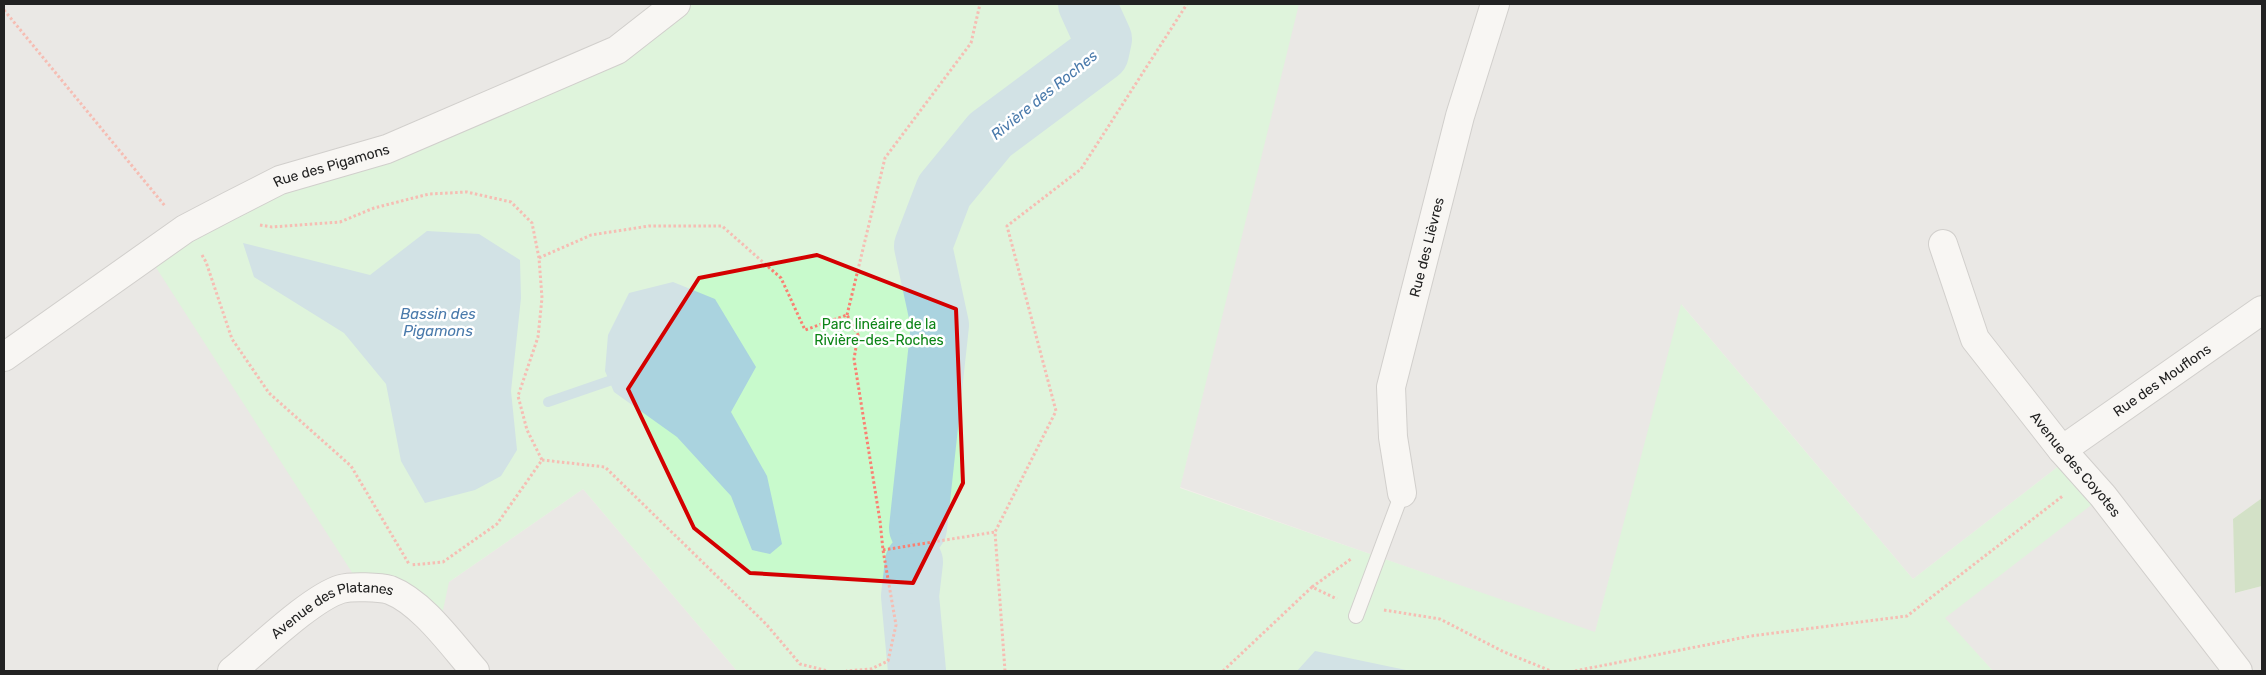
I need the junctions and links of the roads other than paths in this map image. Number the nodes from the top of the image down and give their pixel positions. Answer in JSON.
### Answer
{"nodes":[{"id":1,"x":676,"y":4,"type":"edge"},
{"id":2,"x":1495,"y":4,"type":"edge"},
{"id":3,"x":1943,"y":244,"type":"dead end"},
{"id":4,"x":2262,"y":310,"type":"edge"},
{"id":5,"x":4,"y":357,"type":"edge"},
{"id":6,"x":2062,"y":450,"type":"junction"},
{"id":7,"x":1402,"y":493,"type":"joint"},
{"id":8,"x":1356,"y":616,"type":"dead end"},
{"id":9,"x":232,"y":671,"type":"edge"},
{"id":10,"x":475,"y":671,"type":"edge"},
{"id":11,"x":2238,"y":671,"type":"edge"}],
"edges":[{"from":1,"to":5,"type":"street","name":"Rue des Pigamons"},
{"from":2,"to":7,"type":"street","name":"Rue des Lièvres"},
{"from":3,"to":6,"type":"street","name":"Avenue des Coyotes"},
{"from":4,"to":6,"type":"street","name":"Rue des Mouflons"},
{"from":6,"to":11,"type":"street","name":"Avenue des Coyotes"},
{"from":7,"to":8,"type":"lane"},
{"from":9,"to":10,"type":"street","name":"Avenue des Platanes"}]}
